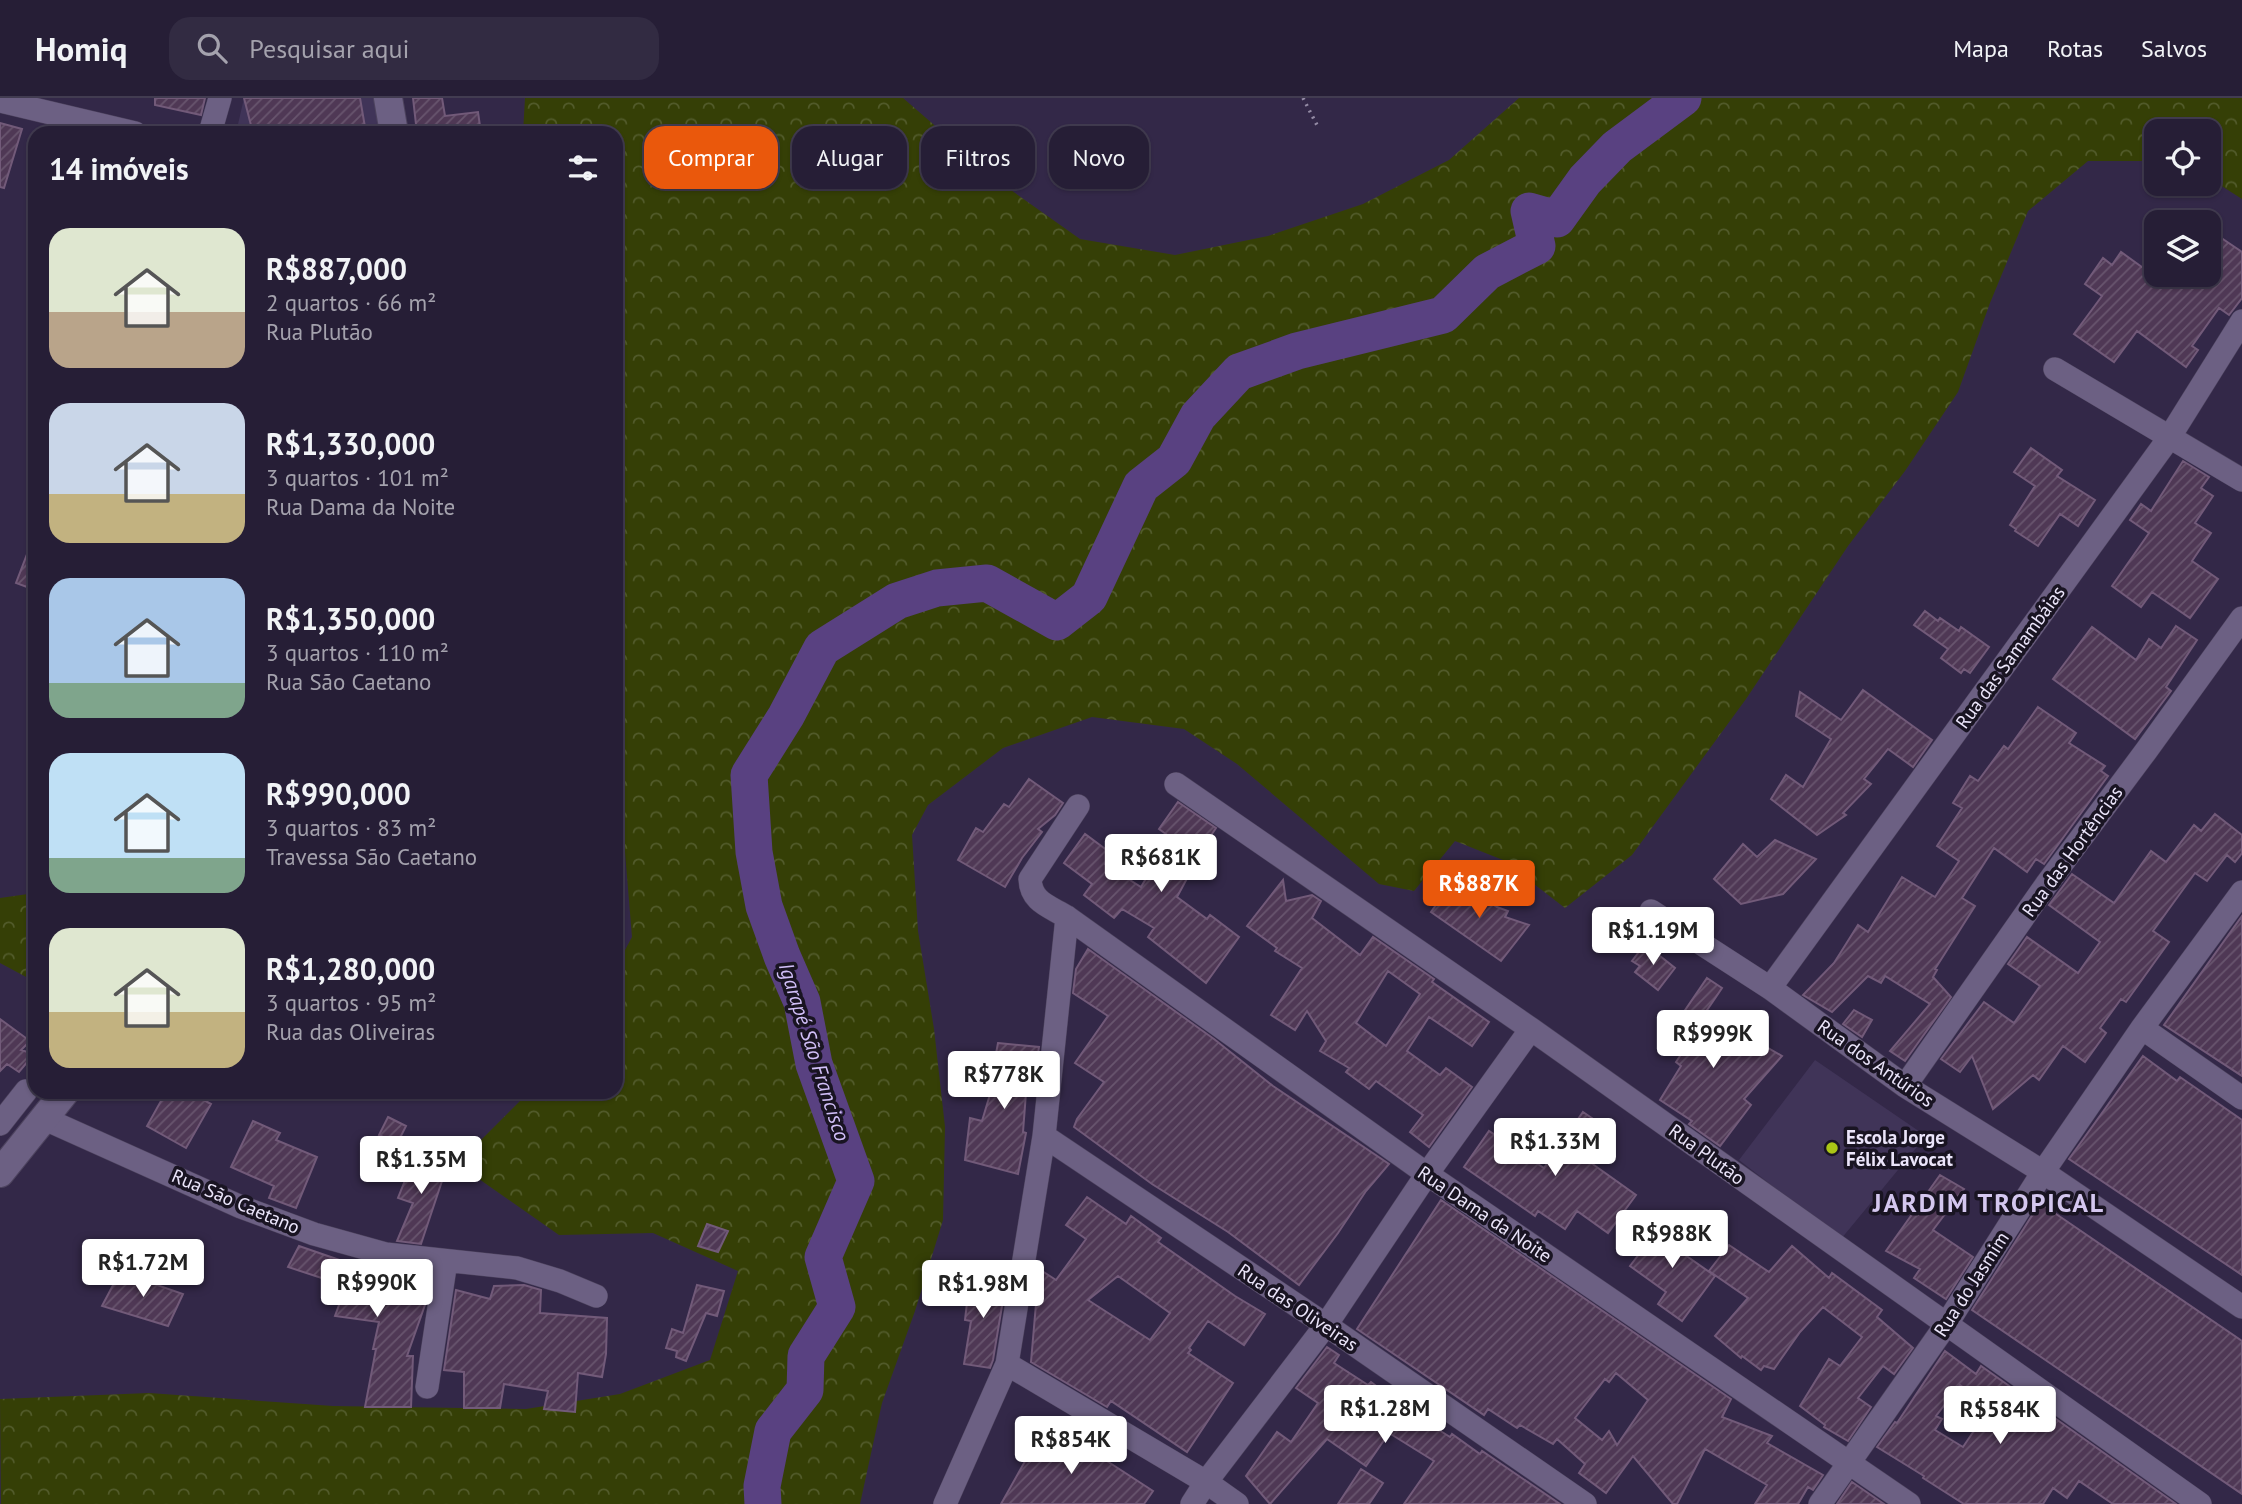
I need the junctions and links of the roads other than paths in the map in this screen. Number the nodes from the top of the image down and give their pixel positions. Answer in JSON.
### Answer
{"nodes":[{"id":1,"x":220,"y":98,"type":"edge"},
{"id":2,"x":388,"y":98,"type":"edge"},
{"id":3,"x":0,"y":101,"type":"edge"},
{"id":4,"x":105,"y":126,"type":"edge"},
{"id":5,"x":212,"y":126,"type":"edge"},
{"id":6,"x":393,"y":126,"type":"edge"},
{"id":7,"x":2242,"y":321,"type":"edge"},
{"id":8,"x":2055,"y":369,"type":"dead end"},
{"id":9,"x":2169,"y":438,"type":"junction"},
{"id":10,"x":2242,"y":480,"type":"edge"},
{"id":11,"x":2242,"y":618,"type":"edge"},
{"id":12,"x":1176,"y":784,"type":"dead end"},
{"id":13,"x":1078,"y":806,"type":"dead end"},
{"id":14,"x":2240,"y":899,"type":"edge"},
{"id":15,"x":1651,"y":911,"type":"dead end"},
{"id":16,"x":1067,"y":917,"type":"junction"},
{"id":17,"x":1770,"y":988,"type":"junction"},
{"id":18,"x":2142,"y":1028,"type":"junction"},
{"id":19,"x":1531,"y":1029,"type":"junction"},
{"id":20,"x":1905,"y":1086,"type":"junction"},
{"id":21,"x":26,"y":1091,"type":"dead end"},
{"id":22,"x":2242,"y":1098,"type":"edge"},
{"id":23,"x":60,"y":1099,"type":"edge"},
{"id":24,"x":45,"y":1119,"type":"junction"},
{"id":25,"x":0,"y":1124,"type":"edge"},
{"id":26,"x":1044,"y":1136,"type":"junction"},
{"id":27,"x":2043,"y":1172,"type":"junction"},
{"id":28,"x":0,"y":1173,"type":"edge"},
{"id":29,"x":1427,"y":1174,"type":"junction"},
{"id":30,"x":446,"y":1261,"type":"junction"},
{"id":31,"x":596,"y":1296,"type":"dead end"},
{"id":32,"x":2242,"y":1307,"type":"edge"},
{"id":33,"x":1326,"y":1325,"type":"junction"},
{"id":34,"x":1946,"y":1325,"type":"junction"},
{"id":35,"x":1007,"y":1364,"type":"junction"},
{"id":36,"x":428,"y":1387,"type":"dead end"},
{"id":37,"x":1850,"y":1462,"type":"junction"},
{"id":38,"x":1206,"y":1482,"type":"junction"},
{"id":39,"x":945,"y":1504,"type":"edge"},
{"id":40,"x":1192,"y":1504,"type":"edge"},
{"id":41,"x":1237,"y":1504,"type":"edge"},
{"id":42,"x":1586,"y":1504,"type":"edge"},
{"id":43,"x":1820,"y":1504,"type":"edge"},
{"id":44,"x":1909,"y":1504,"type":"edge"},
{"id":45,"x":2200,"y":1504,"type":"edge"}],
"edges":[{"from":1,"to":5,"type":"street"},
{"from":2,"to":6,"type":"street"},
{"from":3,"to":4,"type":"street"},
{"from":7,"to":9,"type":"street","name":"Rua das Samambáias"},
{"from":8,"to":9,"type":"street"},
{"from":9,"to":10,"type":"street"},
{"from":9,"to":17,"type":"street","name":"Rua das Samambáias"},
{"from":11,"to":20,"type":"street","name":"Rua das Hortências"},
{"from":12,"to":19,"type":"street","name":"Rua Plutão"},
{"from":13,"to":16,"type":"street","name":"Rua Dama da Noite"},
{"from":14,"to":18,"type":"street","name":"Rua do Jasmim"},
{"from":15,"to":17,"type":"street","name":"Rua dos Antúrios"},
{"from":16,"to":26,"type":"street"},
{"from":16,"to":29,"type":"street","name":"Rua Dama da Noite"},
{"from":17,"to":20,"type":"street","name":"Rua dos Antúrios"},
{"from":18,"to":22,"type":"street"},
{"from":18,"to":27,"type":"street","name":"Rua do Jasmim"},
{"from":19,"to":29,"type":"street"},
{"from":19,"to":34,"type":"street","name":"Rua Plutão"},
{"from":20,"to":27,"type":"street","name":"Rua dos Antúrios"},
{"from":21,"to":25,"type":"street"},
{"from":23,"to":24,"type":"street"},
{"from":24,"to":28,"type":"street"},
{"from":24,"to":30,"type":"street","name":"Rua São Caetano"},
{"from":26,"to":33,"type":"street","name":"Rua das Oliveiras"},
{"from":26,"to":35,"type":"street"},
{"from":27,"to":32,"type":"street","name":"Rua dos Antúrios"},
{"from":27,"to":34,"type":"street","name":"Rua do Jasmim"},
{"from":29,"to":33,"type":"street"},
{"from":29,"to":37,"type":"street","name":"Rua Dama da Noite"},
{"from":30,"to":31,"type":"street","name":"Rua São Caetano"},
{"from":30,"to":36,"type":"street"},
{"from":33,"to":38,"type":"street"},
{"from":33,"to":42,"type":"street","name":"Rua das Oliveiras"},
{"from":34,"to":37,"type":"street","name":"Rua do Jasmim"},
{"from":34,"to":45,"type":"street","name":"Rua Plutão"},
{"from":35,"to":38,"type":"street"},
{"from":35,"to":39,"type":"street"},
{"from":37,"to":43,"type":"street","name":"Rua do Jasmim"},
{"from":37,"to":44,"type":"street","name":"Rua Dama da Noite"},
{"from":38,"to":40,"type":"street"},
{"from":38,"to":41,"type":"street"}]}
